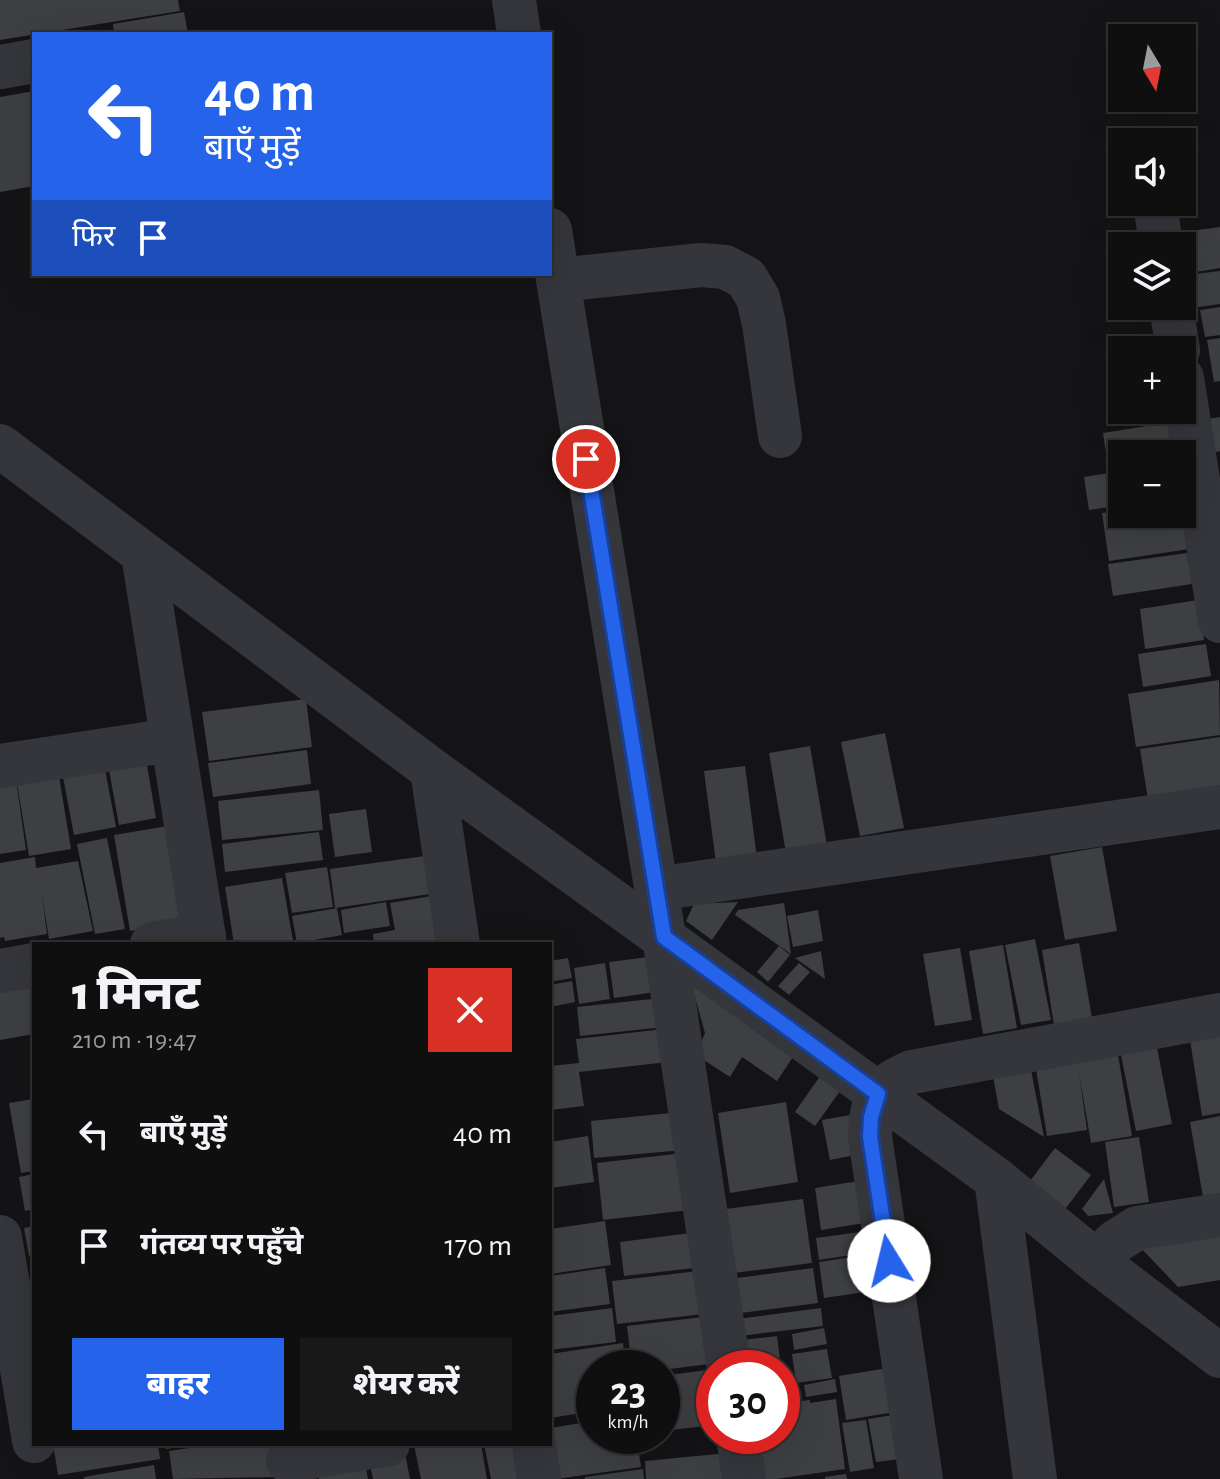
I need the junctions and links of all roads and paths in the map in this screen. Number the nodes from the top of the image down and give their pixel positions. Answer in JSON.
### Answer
{"nodes":[{"id":1,"x":514,"y":0,"type":"edge"},
{"id":2,"x":519,"y":32,"type":"edge"},
{"id":3,"x":32,"y":61,"type":"edge"},
{"id":4,"x":0,"y":67,"type":"edge"},
{"id":5,"x":552,"y":242,"type":"edge"},
{"id":6,"x":558,"y":280,"type":"junction"},
{"id":7,"x":1189,"y":424,"type":"edge"},
{"id":8,"x":780,"y":436,"type":"dead end"},
{"id":9,"x":0,"y":446,"type":"edge"},
{"id":10,"x":143,"y":554,"type":"junction"},
{"id":11,"x":1220,"y":621,"type":"edge"},
{"id":12,"x":172,"y":740,"type":"junction"},
{"id":13,"x":0,"y":766,"type":"edge"},
{"id":14,"x":432,"y":770,"type":"junction"},
{"id":15,"x":1220,"y":807,"type":"edge"},
{"id":16,"x":656,"y":889,"type":"junction"},
{"id":17,"x":664,"y":937,"type":"junction"},
{"id":18,"x":204,"y":939,"type":"edge"},
{"id":19,"x":173,"y":942,"type":"edge"},
{"id":20,"x":458,"y":942,"type":"edge"},
{"id":21,"x":32,"y":965,"type":"edge"},
{"id":22,"x":0,"y":971,"type":"edge"},
{"id":23,"x":1220,"y":1015,"type":"edge"},
{"id":24,"x":878,"y":1094,"type":"junction"},
{"id":25,"x":996,"y":1179,"type":"junction"},
{"id":26,"x":1220,"y":1215,"type":"edge"},
{"id":27,"x":0,"y":1237,"type":"edge"},
{"id":28,"x":1097,"y":1262,"type":"junction"},
{"id":29,"x":726,"y":1350,"type":"edge"},
{"id":30,"x":1220,"y":1356,"type":"edge"},
{"id":31,"x":32,"y":1431,"type":"edge"},
{"id":32,"x":34,"y":1446,"type":"edge"},
{"id":33,"x":376,"y":1446,"type":"edge"},
{"id":34,"x":534,"y":1446,"type":"edge"},
{"id":35,"x":741,"y":1454,"type":"edge"},
{"id":36,"x":288,"y":1461,"type":"edge"},
{"id":37,"x":40,"y":1479,"type":"edge"},
{"id":38,"x":539,"y":1479,"type":"edge"},
{"id":39,"x":744,"y":1479,"type":"edge"},
{"id":40,"x":921,"y":1479,"type":"edge"},
{"id":41,"x":1035,"y":1479,"type":"edge"}],
"edges":[{"from":1,"to":2,"type":"street"},
{"from":3,"to":4,"type":"street"},
{"from":5,"to":6,"type":"street"},
{"from":6,"to":8,"type":"street"},
{"from":6,"to":16,"type":"street"},
{"from":7,"to":11,"type":"street"},
{"from":9,"to":10,"type":"street"},
{"from":10,"to":12,"type":"street"},
{"from":10,"to":14,"type":"street"},
{"from":12,"to":13,"type":"street"},
{"from":12,"to":18,"type":"street"},
{"from":14,"to":17,"type":"street"},
{"from":14,"to":20,"type":"street"},
{"from":15,"to":16,"type":"street"},
{"from":16,"to":17,"type":"street"},
{"from":17,"to":24,"type":"street"},
{"from":17,"to":29,"type":"street"},
{"from":18,"to":19,"type":"street"},
{"from":21,"to":22,"type":"street"},
{"from":23,"to":24,"type":"street"},
{"from":24,"to":25,"type":"street"},
{"from":24,"to":40,"type":"street"},
{"from":25,"to":28,"type":"street"},
{"from":25,"to":41,"type":"street"},
{"from":26,"to":28,"type":"street"},
{"from":27,"to":31,"type":"street"},
{"from":28,"to":30,"type":"street"},
{"from":32,"to":37,"type":"street"},
{"from":33,"to":36,"type":"street"},
{"from":34,"to":38,"type":"street"},
{"from":35,"to":39,"type":"street"}]}
